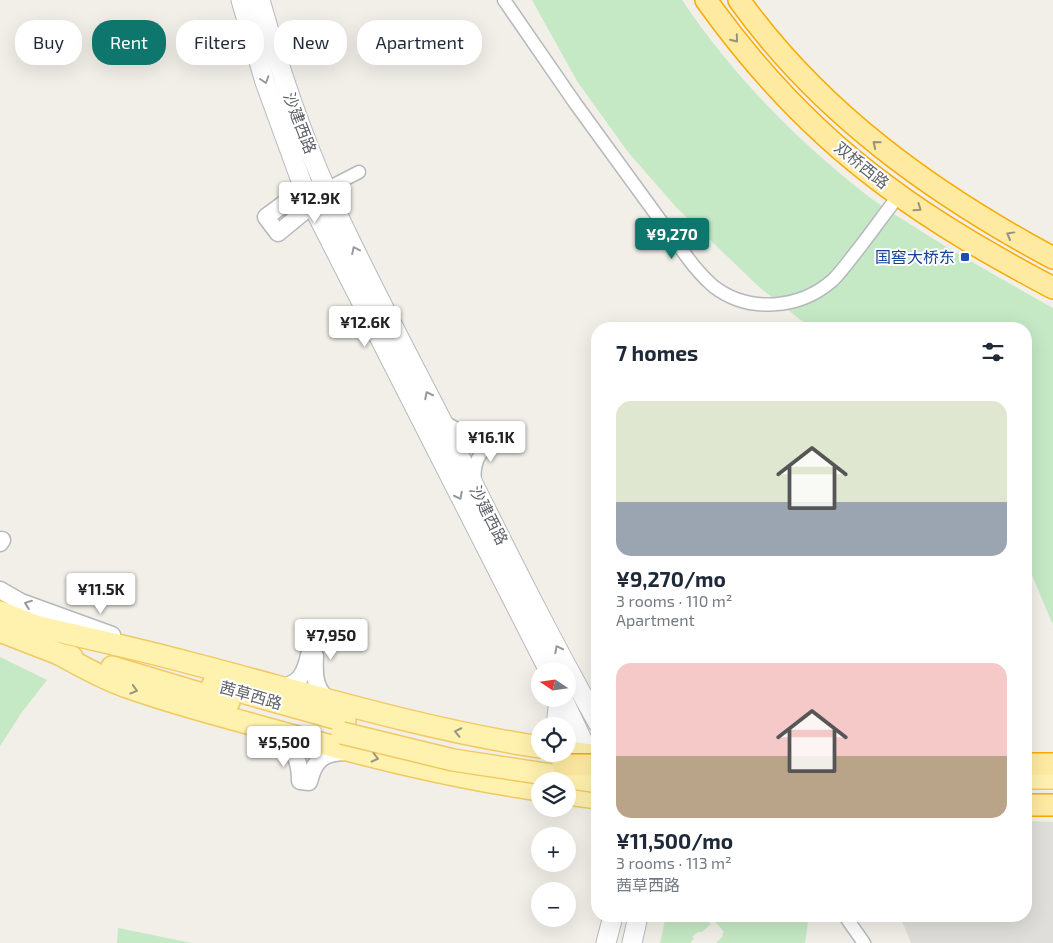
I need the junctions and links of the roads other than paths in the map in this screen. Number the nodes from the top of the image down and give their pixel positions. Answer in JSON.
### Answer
{"nodes":[{"id":1,"x":241,"y":0,"type":"edge"},
{"id":2,"x":260,"y":0,"type":"edge"},
{"id":3,"x":504,"y":0,"type":"edge"},
{"id":4,"x":706,"y":0,"type":"edge"},
{"id":5,"x":739,"y":0,"type":"edge"},
{"id":6,"x":358,"y":172,"type":"dead end"},
{"id":7,"x":326,"y":189,"type":"junction"},
{"id":8,"x":899,"y":195,"type":"junction"},
{"id":9,"x":308,"y":197,"type":"junction"},
{"id":10,"x":1053,"y":258,"type":"edge"},
{"id":11,"x":1053,"y":288,"type":"edge"},
{"id":12,"x":440,"y":418,"type":"junction"},
{"id":13,"x":476,"y":490,"type":"junction"},
{"id":14,"x":0,"y":590,"type":"edge"},
{"id":15,"x":0,"y":612,"type":"edge"},
{"id":16,"x":13,"y":633,"type":"edge"},
{"id":17,"x":59,"y":654,"type":"junction"},
{"id":18,"x":189,"y":662,"type":"junction"},
{"id":19,"x":544,"y":662,"type":"edge"},
{"id":20,"x":278,"y":686,"type":"junction"},
{"id":21,"x":334,"y":703,"type":"junction"},
{"id":22,"x":568,"y":708,"type":"edge"},
{"id":23,"x":591,"y":711,"type":"edge"},
{"id":24,"x":260,"y":726,"type":"junction"},
{"id":25,"x":346,"y":736,"type":"junction"},
{"id":26,"x":493,"y":740,"type":"junction"},
{"id":27,"x":531,"y":745,"type":"edge"},
{"id":28,"x":591,"y":754,"type":"edge"},
{"id":29,"x":531,"y":755,"type":"edge"},
{"id":30,"x":576,"y":760,"type":"edge"},
{"id":31,"x":591,"y":763,"type":"edge"},
{"id":32,"x":1032,"y":764,"type":"edge"},
{"id":33,"x":1053,"y":764,"type":"edge"},
{"id":34,"x":1032,"y":778,"type":"edge"},
{"id":35,"x":1053,"y":778,"type":"edge"},
{"id":36,"x":591,"y":781,"type":"edge"},
{"id":37,"x":487,"y":782,"type":"junction"},
{"id":38,"x":531,"y":789,"type":"edge"},
{"id":39,"x":1032,"y":791,"type":"edge"},
{"id":40,"x":1053,"y":791,"type":"edge"},
{"id":41,"x":576,"y":795,"type":"edge"},
{"id":42,"x":591,"y":797,"type":"edge"},
{"id":43,"x":1032,"y":805,"type":"edge"},
{"id":44,"x":1053,"y":805,"type":"edge"},
{"id":45,"x":612,"y":922,"type":"edge"},
{"id":46,"x":637,"y":922,"type":"edge"},
{"id":47,"x":849,"y":922,"type":"edge"},
{"id":48,"x":606,"y":943,"type":"edge"},
{"id":49,"x":632,"y":943,"type":"edge"},
{"id":50,"x":864,"y":943,"type":"edge"}],
"edges":[{"from":1,"to":9,"type":"main road","name":"沙建西路","one_way":true},
{"from":2,"to":7,"type":"main road","name":"沙建西路"},
{"from":3,"to":8,"type":"street"},
{"from":4,"to":8,"type":"highway","name":"双桥西路","one_way":true},
{"from":10,"to":5,"type":"highway","name":"双桥西路","one_way":true},
{"from":6,"to":7,"type":"street"},
{"from":7,"to":9,"type":"street"},
{"from":12,"to":7,"type":"main road","name":"沙建西路","one_way":true},
{"from":8,"to":11,"type":"highway","name":"双桥西路","one_way":true},
{"from":9,"to":19,"type":"main road","name":"沙建西路","one_way":true},
{"from":12,"to":13,"type":"main road","name":"沙建西路"},
{"from":12,"to":13,"type":"street"},
{"from":23,"to":13,"type":"main road","name":"沙建西路","one_way":true},
{"from":18,"to":14,"type":"street","one_way":true},
{"from":15,"to":16,"type":"main road","name":"茜草西路"},
{"from":16,"to":17,"type":"main road","name":"茜草西路"},
{"from":16,"to":18,"type":"main road"},
{"from":16,"to":25,"type":"main road","name":"茜草西路"},
{"from":17,"to":24,"type":"main road","one_way":true},
{"from":17,"to":25,"type":"main road","name":"茜草西路"},
{"from":18,"to":20,"type":"main road"},
{"from":20,"to":21,"type":"main road"},
{"from":20,"to":21,"type":"street"},
{"from":26,"to":21,"type":"main road","one_way":true},
{"from":22,"to":28,"type":"main road"},
{"from":24,"to":25,"type":"main road"},
{"from":24,"to":25,"type":"street"},
{"from":25,"to":29,"type":"main road","name":"茜草西路"},
{"from":25,"to":36,"type":"main road","name":"茜草西路","bridge":true},
{"from":25,"to":37,"type":"main road","one_way":true},
{"from":26,"to":27,"type":"main road"},
{"from":26,"to":37,"type":"main road"},
{"from":30,"to":31,"type":"highway","bridge":true},
{"from":32,"to":33,"type":"highway"},
{"from":34,"to":35,"type":"main road"},
{"from":37,"to":38,"type":"main road"},
{"from":39,"to":40,"type":"main road"},
{"from":41,"to":42,"type":"main road"},
{"from":43,"to":44,"type":"highway"},
{"from":45,"to":48,"type":"main road"},
{"from":46,"to":49,"type":"main road"},
{"from":47,"to":50,"type":"street"}]}
